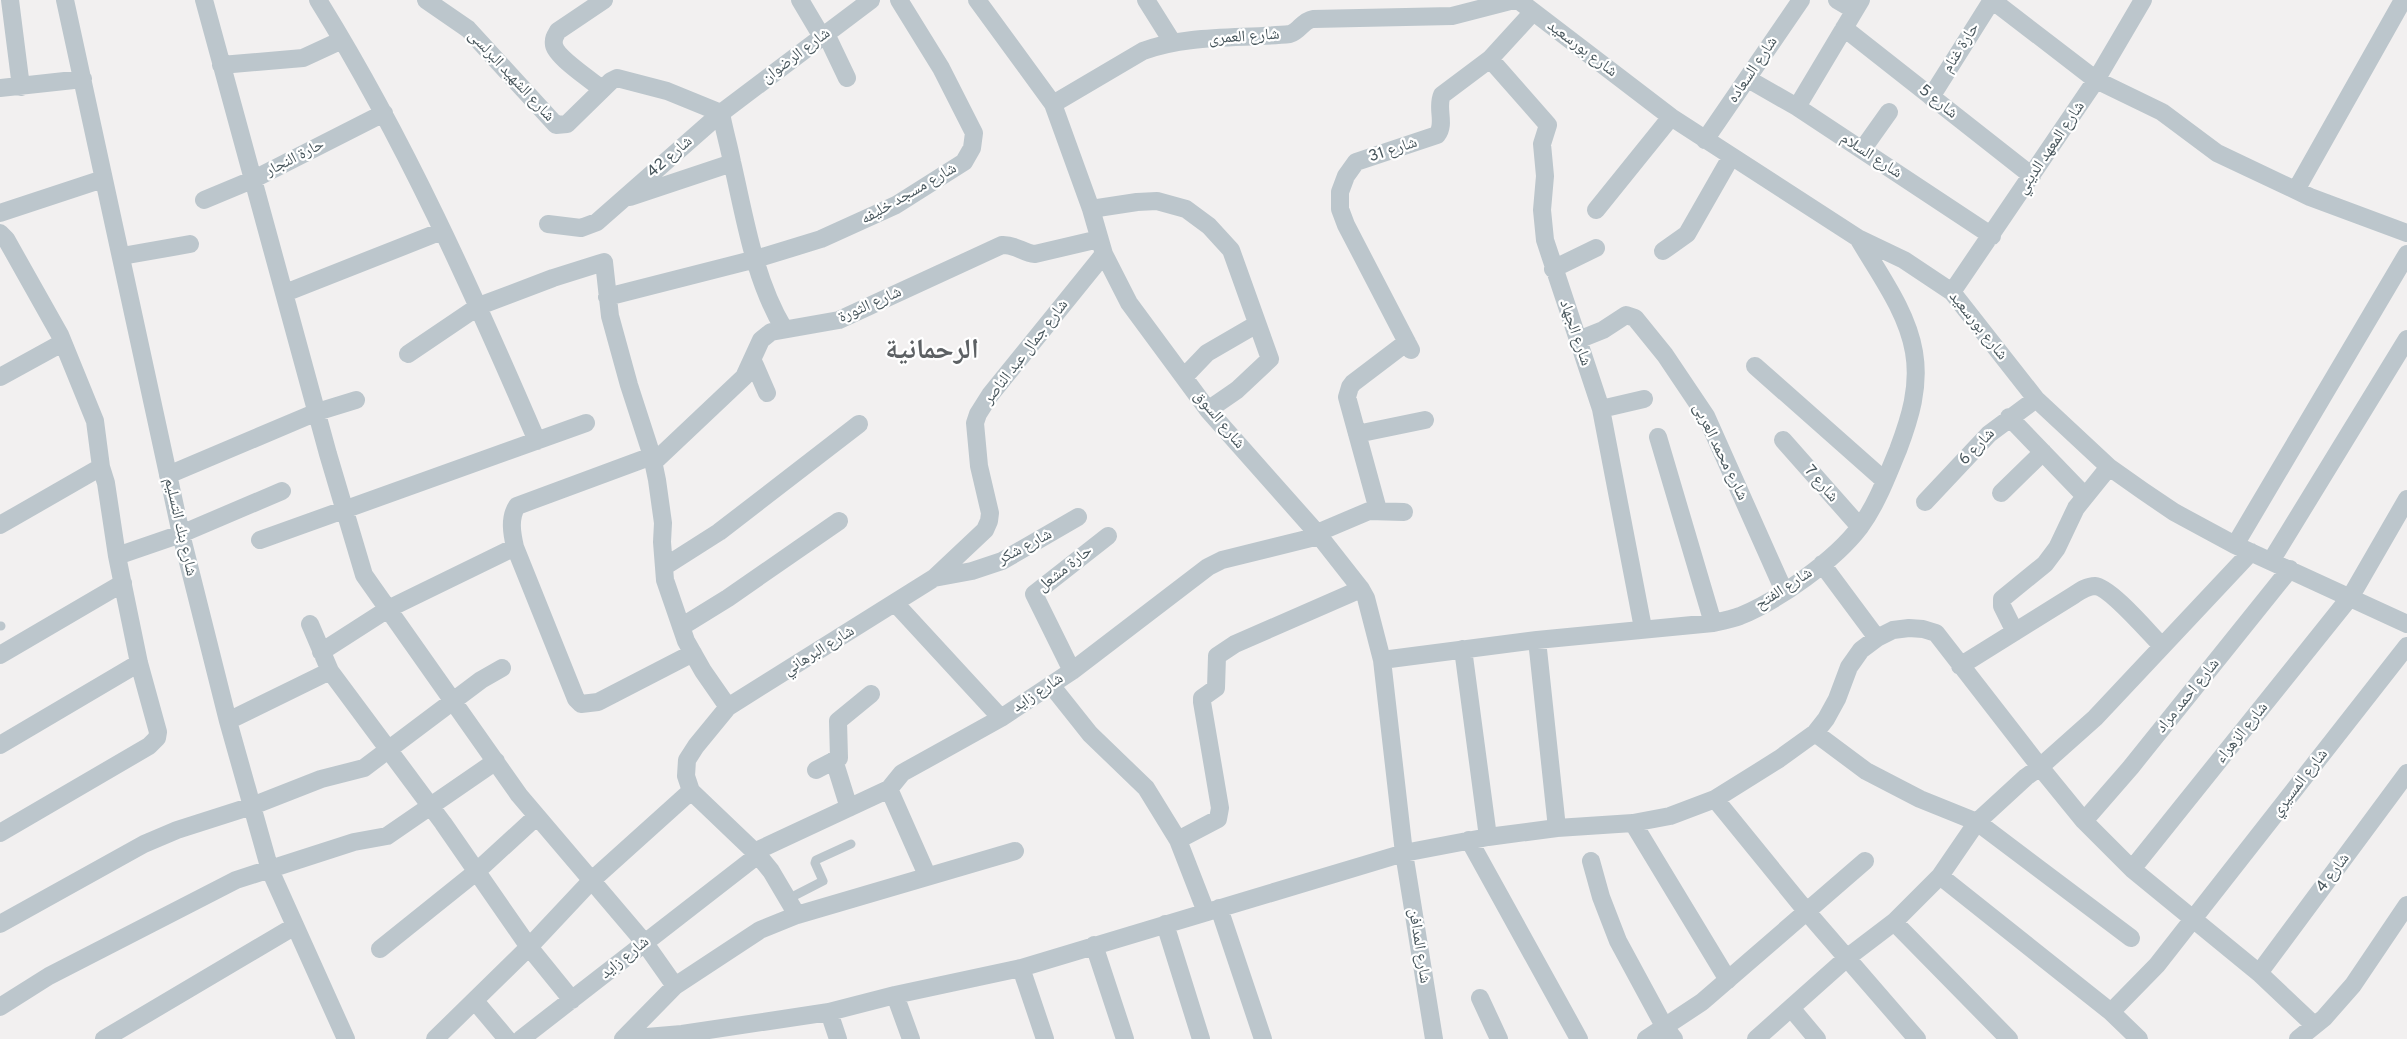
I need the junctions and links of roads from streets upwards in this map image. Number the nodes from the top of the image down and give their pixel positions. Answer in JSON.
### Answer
{"nodes":[{"id":1,"x":10,"y":0,"type":"edge"},
{"id":2,"x":65,"y":0,"type":"edge"},
{"id":3,"x":204,"y":0,"type":"edge"},
{"id":4,"x":318,"y":0,"type":"edge"},
{"id":5,"x":426,"y":0,"type":"edge"},
{"id":6,"x":604,"y":0,"type":"edge"},
{"id":7,"x":801,"y":0,"type":"edge"},
{"id":8,"x":871,"y":0,"type":"edge"},
{"id":9,"x":898,"y":0,"type":"edge"},
{"id":10,"x":977,"y":0,"type":"edge"},
{"id":11,"x":1146,"y":0,"type":"edge"},
{"id":12,"x":1516,"y":0,"type":"edge"},
{"id":13,"x":1801,"y":0,"type":"edge"},
{"id":14,"x":1837,"y":0,"type":"edge"},
{"id":15,"x":1992,"y":0,"type":"edge"},
{"id":16,"x":2143,"y":0,"type":"edge"},
{"id":17,"x":2403,"y":0,"type":"edge"},
{"id":18,"x":1858,"y":5,"type":"edge"},
{"id":19,"x":1533,"y":12,"type":"junction"},
{"id":20,"x":1844,"y":28,"type":"junction"},
{"id":21,"x":824,"y":35,"type":"junction"},
{"id":22,"x":342,"y":40,"type":"junction"},
{"id":23,"x":1173,"y":43,"type":"junction"},
{"id":24,"x":1490,"y":59,"type":"junction"},
{"id":25,"x":221,"y":65,"type":"junction"},
{"id":26,"x":847,"y":78,"type":"dead end"},
{"id":27,"x":83,"y":79,"type":"junction"},
{"id":28,"x":1748,"y":79,"type":"junction"},
{"id":29,"x":2096,"y":80,"type":"junction"},
{"id":30,"x":607,"y":85,"type":"junction"},
{"id":31,"x":21,"y":87,"type":"junction"},
{"id":32,"x":0,"y":88,"type":"edge"},
{"id":33,"x":1931,"y":97,"type":"junction"},
{"id":34,"x":1053,"y":104,"type":"junction"},
{"id":35,"x":1797,"y":107,"type":"junction"},
{"id":36,"x":1889,"y":112,"type":"dead end"},
{"id":37,"x":384,"y":113,"type":"junction"},
{"id":38,"x":722,"y":113,"type":"junction"},
{"id":39,"x":1671,"y":117,"type":"junction"},
{"id":40,"x":1705,"y":140,"type":"junction"},
{"id":41,"x":1862,"y":150,"type":"junction"},
{"id":42,"x":1731,"y":157,"type":"junction"},
{"id":43,"x":732,"y":163,"type":"junction"},
{"id":44,"x":2032,"y":176,"type":"junction"},
{"id":45,"x":103,"y":179,"type":"junction"},
{"id":46,"x":252,"y":180,"type":"junction"},
{"id":47,"x":2296,"y":190,"type":"junction"},
{"id":48,"x":204,"y":200,"type":"dead end"},
{"id":49,"x":620,"y":201,"type":"junction"},
{"id":50,"x":1091,"y":209,"type":"junction"},
{"id":51,"x":1596,"y":210,"type":"dead end"},
{"id":52,"x":0,"y":213,"type":"edge"},
{"id":53,"x":548,"y":224,"type":"dead end"},
{"id":54,"x":442,"y":231,"type":"junction"},
{"id":55,"x":2407,"y":233,"type":"edge"},
{"id":56,"x":1992,"y":236,"type":"junction"},
{"id":57,"x":2,"y":238,"type":"edge"},
{"id":58,"x":1858,"y":238,"type":"junction"},
{"id":59,"x":190,"y":244,"type":"dead end"},
{"id":60,"x":1101,"y":247,"type":"junction"},
{"id":61,"x":1596,"y":248,"type":"dead end"},
{"id":62,"x":1663,"y":251,"type":"dead end"},
{"id":63,"x":2407,"y":254,"type":"edge"},
{"id":64,"x":122,"y":256,"type":"junction"},
{"id":65,"x":756,"y":259,"type":"junction"},
{"id":66,"x":1553,"y":269,"type":"junction"},
{"id":67,"x":1953,"y":292,"type":"junction"},
{"id":68,"x":285,"y":293,"type":"junction"},
{"id":69,"x":607,"y":297,"type":"junction"},
{"id":70,"x":479,"y":306,"type":"junction"},
{"id":71,"x":1257,"y":324,"type":"junction"},
{"id":72,"x":784,"y":329,"type":"junction"},
{"id":73,"x":2407,"y":339,"type":"edge"},
{"id":74,"x":1578,"y":340,"type":"junction"},
{"id":75,"x":62,"y":343,"type":"junction"},
{"id":76,"x":408,"y":354,"type":"dead end"},
{"id":77,"x":753,"y":361,"type":"junction"},
{"id":78,"x":1755,"y":366,"type":"dead end"},
{"id":79,"x":0,"y":377,"type":"edge"},
{"id":80,"x":1184,"y":377,"type":"junction"},
{"id":81,"x":767,"y":393,"type":"dead end"},
{"id":82,"x":1644,"y":399,"type":"dead end"},
{"id":83,"x":2036,"y":399,"type":"junction"},
{"id":84,"x":356,"y":400,"type":"dead end"},
{"id":85,"x":1601,"y":409,"type":"junction"},
{"id":86,"x":1208,"y":410,"type":"junction"},
{"id":87,"x":317,"y":412,"type":"junction"},
{"id":88,"x":2009,"y":417,"type":"junction"},
{"id":89,"x":1425,"y":420,"type":"dead end"},
{"id":90,"x":586,"y":423,"type":"dead end"},
{"id":91,"x":859,"y":424,"type":"dead end"},
{"id":92,"x":1357,"y":434,"type":"junction"},
{"id":93,"x":1658,"y":437,"type":"dead end"},
{"id":94,"x":1783,"y":440,"type":"dead end"},
{"id":95,"x":537,"y":441,"type":"junction"},
{"id":96,"x":2043,"y":452,"type":"junction"},
{"id":97,"x":653,"y":459,"type":"junction"},
{"id":98,"x":101,"y":467,"type":"junction"},
{"id":99,"x":2109,"y":467,"type":"junction"},
{"id":100,"x":168,"y":475,"type":"junction"},
{"id":101,"x":1885,"y":481,"type":"junction"},
{"id":102,"x":282,"y":491,"type":"dead end"},
{"id":103,"x":2001,"y":493,"type":"dead end"},
{"id":104,"x":2085,"y":496,"type":"junction"},
{"id":105,"x":2407,"y":499,"type":"edge"},
{"id":106,"x":1925,"y":502,"type":"dead end"},
{"id":107,"x":344,"y":510,"type":"junction"},
{"id":108,"x":1378,"y":510,"type":"junction"},
{"id":109,"x":1404,"y":512,"type":"dead end"},
{"id":110,"x":1078,"y":517,"type":"dead end"},
{"id":111,"x":839,"y":521,"type":"dead end"},
{"id":112,"x":0,"y":525,"type":"edge"},
{"id":113,"x":1860,"y":527,"type":"junction"},
{"id":114,"x":985,"y":530,"type":"joint"},
{"id":115,"x":181,"y":534,"type":"junction"},
{"id":116,"x":1318,"y":534,"type":"junction"},
{"id":117,"x":1108,"y":536,"type":"dead end"},
{"id":118,"x":260,"y":540,"type":"dead end"},
{"id":119,"x":515,"y":547,"type":"junction"},
{"id":120,"x":2243,"y":548,"type":"junction"},
{"id":121,"x":117,"y":556,"type":"junction"},
{"id":122,"x":2271,"y":561,"type":"junction"},
{"id":123,"x":1822,"y":564,"type":"junction"},
{"id":124,"x":664,"y":567,"type":"junction"},
{"id":125,"x":2290,"y":569,"type":"junction"},
{"id":126,"x":934,"y":578,"type":"junction"},
{"id":127,"x":123,"y":583,"type":"junction"},
{"id":128,"x":1361,"y":589,"type":"junction"},
{"id":129,"x":1784,"y":591,"type":"junction"},
{"id":130,"x":2351,"y":596,"type":"junction"},
{"id":131,"x":896,"y":603,"type":"junction"},
{"id":132,"x":388,"y":609,"type":"junction"},
{"id":133,"x":1713,"y":623,"type":"junction"},
{"id":134,"x":310,"y":624,"type":"dead end"},
{"id":135,"x":2407,"y":624,"type":"edge"},
{"id":136,"x":681,"y":627,"type":"junction"},
{"id":137,"x":1643,"y":628,"type":"junction"},
{"id":138,"x":2015,"y":632,"type":"junction"},
{"id":139,"x":1877,"y":638,"type":"junction"},
{"id":140,"x":1537,"y":640,"type":"junction"},
{"id":141,"x":2161,"y":645,"type":"junction"},
{"id":142,"x":2407,"y":646,"type":"edge"},
{"id":143,"x":1463,"y":649,"type":"junction"},
{"id":144,"x":321,"y":652,"type":"junction"},
{"id":145,"x":693,"y":653,"type":"junction"},
{"id":146,"x":0,"y":655,"type":"edge"},
{"id":147,"x":1382,"y":660,"type":"junction"},
{"id":148,"x":140,"y":663,"type":"junction"},
{"id":149,"x":1960,"y":666,"type":"junction"},
{"id":150,"x":502,"y":668,"type":"dead end"},
{"id":151,"x":330,"y":671,"type":"junction"},
{"id":152,"x":1072,"y":671,"type":"junction"},
{"id":153,"x":1051,"y":685,"type":"junction"},
{"id":154,"x":871,"y":694,"type":"dead end"},
{"id":155,"x":452,"y":702,"type":"junction"},
{"id":156,"x":728,"y":707,"type":"junction"},
{"id":157,"x":1001,"y":718,"type":"junction"},
{"id":158,"x":228,"y":721,"type":"junction"},
{"id":159,"x":1815,"y":733,"type":"junction"},
{"id":160,"x":0,"y":745,"type":"edge"},
{"id":161,"x":389,"y":750,"type":"junction"},
{"id":162,"x":834,"y":760,"type":"junction"},
{"id":163,"x":496,"y":761,"type":"junction"},
{"id":164,"x":2040,"y":767,"type":"junction"},
{"id":165,"x":816,"y":770,"type":"dead end"},
{"id":166,"x":2407,"y":773,"type":"edge"},
{"id":167,"x":889,"y":789,"type":"junction"},
{"id":168,"x":691,"y":791,"type":"junction"},
{"id":169,"x":1716,"y":799,"type":"junction"},
{"id":170,"x":252,"y":806,"type":"junction"},
{"id":171,"x":431,"y":807,"type":"junction"},
{"id":172,"x":849,"y":808,"type":"junction"},
{"id":173,"x":536,"y":817,"type":"junction"},
{"id":174,"x":2084,"y":821,"type":"junction"},
{"id":175,"x":1977,"y":822,"type":"junction"},
{"id":176,"x":1633,"y":823,"type":"junction"},
{"id":177,"x":1557,"y":828,"type":"junction"},
{"id":178,"x":0,"y":833,"type":"edge"},
{"id":179,"x":1488,"y":837,"type":"junction"},
{"id":180,"x":1178,"y":840,"type":"junction"},
{"id":181,"x":1469,"y":840,"type":"junction"},
{"id":182,"x":1015,"y":851,"type":"dead end"},
{"id":183,"x":1404,"y":853,"type":"junction"},
{"id":184,"x":756,"y":854,"type":"junction"},
{"id":185,"x":1591,"y":861,"type":"dead end"},
{"id":186,"x":1865,"y":861,"type":"dead end"},
{"id":187,"x":2132,"y":869,"type":"junction"},
{"id":188,"x":270,"y":870,"type":"junction"},
{"id":189,"x":476,"y":872,"type":"junction"},
{"id":190,"x":927,"y":875,"type":"junction"},
{"id":191,"x":1940,"y":876,"type":"junction"},
{"id":192,"x":591,"y":881,"type":"junction"},
{"id":193,"x":2407,"y":905,"type":"edge"},
{"id":194,"x":1213,"y":910,"type":"junction"},
{"id":195,"x":1807,"y":912,"type":"junction"},
{"id":196,"x":797,"y":915,"type":"junction"},
{"id":197,"x":2194,"y":919,"type":"junction"},
{"id":198,"x":1894,"y":922,"type":"junction"},
{"id":199,"x":0,"y":924,"type":"edge"},
{"id":200,"x":1165,"y":924,"type":"junction"},
{"id":201,"x":295,"y":926,"type":"junction"},
{"id":202,"x":2131,"y":938,"type":"dead end"},
{"id":203,"x":644,"y":942,"type":"junction"},
{"id":204,"x":1094,"y":945,"type":"junction"},
{"id":205,"x":529,"y":947,"type":"junction"},
{"id":206,"x":380,"y":949,"type":"dead end"},
{"id":207,"x":1848,"y":957,"type":"junction"},
{"id":208,"x":1021,"y":968,"type":"junction"},
{"id":209,"x":2259,"y":973,"type":"junction"},
{"id":210,"x":1728,"y":980,"type":"junction"},
{"id":211,"x":675,"y":986,"type":"junction"},
{"id":212,"x":895,"y":995,"type":"junction"},
{"id":213,"x":1480,"y":998,"type":"dead end"},
{"id":214,"x":572,"y":1000,"type":"junction"},
{"id":215,"x":475,"y":1001,"type":"junction"},
{"id":216,"x":0,"y":1007,"type":"edge"},
{"id":217,"x":1791,"y":1008,"type":"junction"},
{"id":218,"x":829,"y":1012,"type":"junction"},
{"id":219,"x":2111,"y":1012,"type":"junction"},
{"id":220,"x":2314,"y":1025,"type":"junction"},
{"id":221,"x":1669,"y":1033,"type":"edge"},
{"id":222,"x":104,"y":1039,"type":"edge"},
{"id":223,"x":346,"y":1039,"type":"edge"},
{"id":224,"x":435,"y":1039,"type":"edge"},
{"id":225,"x":507,"y":1039,"type":"edge"},
{"id":226,"x":521,"y":1039,"type":"edge"},
{"id":227,"x":623,"y":1039,"type":"edge"},
{"id":228,"x":838,"y":1039,"type":"edge"},
{"id":229,"x":911,"y":1039,"type":"edge"},
{"id":230,"x":1045,"y":1039,"type":"edge"},
{"id":231,"x":1125,"y":1039,"type":"edge"},
{"id":232,"x":1201,"y":1039,"type":"edge"},
{"id":233,"x":1263,"y":1039,"type":"edge"},
{"id":234,"x":1434,"y":1039,"type":"edge"},
{"id":235,"x":1499,"y":1039,"type":"edge"},
{"id":236,"x":1579,"y":1039,"type":"edge"},
{"id":237,"x":1646,"y":1039,"type":"edge"},
{"id":238,"x":1756,"y":1039,"type":"edge"},
{"id":239,"x":1817,"y":1039,"type":"edge"},
{"id":240,"x":1917,"y":1039,"type":"edge"},
{"id":241,"x":2008,"y":1039,"type":"edge"},
{"id":242,"x":2139,"y":1039,"type":"edge"},
{"id":243,"x":2298,"y":1039,"type":"edge"}],
"edges":[{"from":1,"to":31,"type":"street"},
{"from":2,"to":27,"type":"street","name":"شارع بنك التسليم"},
{"from":3,"to":25,"type":"street"},
{"from":4,"to":22,"type":"street"},
{"from":5,"to":30,"type":"street","name":"شارع الشهيد البرلسى"},
{"from":6,"to":30,"type":"street"},
{"from":7,"to":21,"type":"street"},
{"from":8,"to":21,"type":"street","name":"شارع الرضوان"},
{"from":9,"to":65,"type":"street","name":"شارع مسجد خليفه"},
{"from":10,"to":34,"type":"street","name":"شارع السوق"},
{"from":11,"to":23,"type":"street"},
{"from":12,"to":19,"type":"street","name":"شارع بورسعيد"},
{"from":12,"to":23,"type":"street","name":"شارع العمرى"},
{"from":13,"to":28,"type":"street","name":"شارع السعاده"},
{"from":14,"to":18,"type":"street"},
{"from":15,"to":29,"type":"street"},
{"from":15,"to":33,"type":"street","name":"حارة غنام"},
{"from":16,"to":29,"type":"street","name":"شارع المعهد الديني"},
{"from":17,"to":47,"type":"street"},
{"from":18,"to":20,"type":"street"},
{"from":19,"to":24,"type":"street","name":"شارع 31"},
{"from":19,"to":39,"type":"street","name":"شارع بورسعيد"},
{"from":20,"to":33,"type":"street","name":"شارع 5"},
{"from":20,"to":35,"type":"street"},
{"from":21,"to":26,"type":"street"},
{"from":21,"to":38,"type":"street","name":"شارع الرضوان"},
{"from":22,"to":25,"type":"street"},
{"from":22,"to":37,"type":"street"},
{"from":23,"to":34,"type":"street","name":"شارع العمرى"},
{"from":24,"to":66,"type":"street","name":"شارع الجهاد"},
{"from":24,"to":92,"type":"street","name":"شارع 31"},
{"from":25,"to":46,"type":"street"},
{"from":27,"to":31,"type":"street"},
{"from":27,"to":45,"type":"street","name":"شارع بنك التسليم"},
{"from":28,"to":35,"type":"street","name":"شارع السلام"},
{"from":28,"to":40,"type":"street","name":"شارع السعاده"},
{"from":29,"to":44,"type":"street","name":"شارع المعهد الديني"},
{"from":29,"to":47,"type":"street"},
{"from":30,"to":38,"type":"street"},
{"from":31,"to":32,"type":"street"},
{"from":33,"to":44,"type":"street","name":"شارع 5"},
{"from":34,"to":50,"type":"street","name":"شارع السوق"},
{"from":35,"to":41,"type":"street","name":"شارع السلام"},
{"from":36,"to":41,"type":"street"},
{"from":37,"to":46,"type":"street","name":"حارة النجار"},
{"from":37,"to":54,"type":"street"},
{"from":38,"to":43,"type":"street"},
{"from":38,"to":49,"type":"street","name":"شارع 42"},
{"from":39,"to":40,"type":"street","name":"شارع بورسعيد"},
{"from":39,"to":51,"type":"street"},
{"from":40,"to":42,"type":"street","name":"شارع بورسعيد"},
{"from":41,"to":56,"type":"street","name":"شارع السلام"},
{"from":42,"to":58,"type":"street","name":"شارع بورسعيد"},
{"from":42,"to":62,"type":"street"},
{"from":43,"to":49,"type":"street","name":"شارع 42"},
{"from":43,"to":65,"type":"street"},
{"from":44,"to":56,"type":"street","name":"شارع المعهد الديني"},
{"from":45,"to":52,"type":"street"},
{"from":45,"to":64,"type":"street","name":"شارع بنك التسليم"},
{"from":46,"to":48,"type":"street","name":"حارة النجار"},
{"from":46,"to":68,"type":"street"},
{"from":47,"to":55,"type":"street"},
{"from":49,"to":53,"type":"street","name":"شارع 42"},
{"from":50,"to":60,"type":"street","name":"شارع السوق"},
{"from":50,"to":71,"type":"street"},
{"from":54,"to":68,"type":"street"},
{"from":54,"to":70,"type":"street"},
{"from":56,"to":67,"type":"street","name":"شارع المعهد الديني"},
{"from":57,"to":75,"type":"street"},
{"from":58,"to":67,"type":"street","name":"شارع بورسعيد"},
{"from":58,"to":101,"type":"street","name":"شارع الفتح"},
{"from":59,"to":64,"type":"street"},
{"from":60,"to":72,"type":"street","name":"شارع الثورة"},
{"from":60,"to":80,"type":"street","name":"شارع السوق"},
{"from":60,"to":114,"type":"street","name":"شارع جمال عبد الناصر"},
{"from":61,"to":66,"type":"street"},
{"from":63,"to":120,"type":"street"},
{"from":64,"to":100,"type":"street","name":"شارع بنك التسليم"},
{"from":65,"to":69,"type":"street","name":"شارع مسجد خليفه"},
{"from":65,"to":72,"type":"street"},
{"from":66,"to":74,"type":"street","name":"شارع الجهاد"},
{"from":67,"to":83,"type":"street","name":"شارع بورسعيد"},
{"from":68,"to":87,"type":"street"},
{"from":69,"to":70,"type":"street"},
{"from":69,"to":97,"type":"street"},
{"from":70,"to":76,"type":"street"},
{"from":70,"to":95,"type":"street"},
{"from":71,"to":80,"type":"street"},
{"from":71,"to":86,"type":"street"},
{"from":72,"to":77,"type":"street","name":"شارع الثورة"},
{"from":73,"to":122,"type":"street"},
{"from":74,"to":85,"type":"street","name":"شارع الجهاد"},
{"from":74,"to":129,"type":"street","name":"شارع محمد العربى"},
{"from":75,"to":79,"type":"street"},
{"from":75,"to":98,"type":"street"},
{"from":77,"to":81,"type":"street"},
{"from":77,"to":97,"type":"street","name":"شارع الثورة"},
{"from":78,"to":101,"type":"street"},
{"from":80,"to":86,"type":"street","name":"شارع السوق"},
{"from":82,"to":85,"type":"street"},
{"from":83,"to":88,"type":"street","name":"شارع 6"},
{"from":83,"to":99,"type":"street","name":"شارع بورسعيد"},
{"from":84,"to":87,"type":"street"},
{"from":85,"to":137,"type":"street","name":"شارع الجهاد"},
{"from":86,"to":116,"type":"street","name":"شارع السوق"},
{"from":87,"to":100,"type":"street"},
{"from":87,"to":107,"type":"street"},
{"from":88,"to":96,"type":"street"},
{"from":88,"to":106,"type":"street","name":"شارع 6"},
{"from":89,"to":92,"type":"street"},
{"from":90,"to":95,"type":"street"},
{"from":91,"to":124,"type":"street"},
{"from":92,"to":108,"type":"street"},
{"from":93,"to":133,"type":"street"},
{"from":94,"to":113,"type":"street","name":"شارع 7"},
{"from":95,"to":107,"type":"street"},
{"from":96,"to":103,"type":"street"},
{"from":96,"to":104,"type":"street"},
{"from":97,"to":119,"type":"street"},
{"from":97,"to":124,"type":"street"},
{"from":98,"to":112,"type":"street"},
{"from":98,"to":121,"type":"street"},
{"from":99,"to":104,"type":"street"},
{"from":99,"to":120,"type":"street","name":"شارع بورسعيد"},
{"from":100,"to":115,"type":"street","name":"شارع بنك التسليم"},
{"from":101,"to":113,"type":"street","name":"شارع الفتح"},
{"from":102,"to":115,"type":"street"},
{"from":104,"to":138,"type":"street"},
{"from":105,"to":130,"type":"street","name":"شارع الزهراء"},
{"from":107,"to":118,"type":"street"},
{"from":107,"to":132,"type":"street"},
{"from":108,"to":109,"type":"street"},
{"from":108,"to":116,"type":"street","name":"شارع زايد"},
{"from":110,"to":126,"type":"street","name":"شارع شكر"},
{"from":111,"to":136,"type":"street"},
{"from":113,"to":123,"type":"street","name":"شارع الفتح"},
{"from":114,"to":126,"type":"street","name":"شارع البرهاني"},
{"from":115,"to":121,"type":"street"},
{"from":115,"to":158,"type":"street","name":"شارع بنك التسليم"},
{"from":116,"to":128,"type":"street","name":"شارع السوق"},
{"from":116,"to":152,"type":"street","name":"شارع زايد"},
{"from":117,"to":152,"type":"street","name":"حارة مشعل"},
{"from":119,"to":132,"type":"street"},
{"from":119,"to":145,"type":"street"},
{"from":120,"to":122,"type":"street","name":"شارع بورسعيد"},
{"from":120,"to":141,"type":"street"},
{"from":121,"to":127,"type":"street"},
{"from":122,"to":125,"type":"street","name":"شارع بورسعيد"},
{"from":123,"to":129,"type":"street","name":"شارع الفتح"},
{"from":123,"to":139,"type":"street"},
{"from":124,"to":136,"type":"street"},
{"from":125,"to":130,"type":"street","name":"شارع بورسعيد"},
{"from":125,"to":174,"type":"street","name":"شارع احمد مراد"},
{"from":126,"to":131,"type":"street","name":"شارع البرهاني"},
{"from":127,"to":146,"type":"street"},
{"from":127,"to":148,"type":"street"},
{"from":128,"to":147,"type":"street","name":"شارع السوق"},
{"from":128,"to":180,"type":"street"},
{"from":129,"to":133,"type":"street","name":"شارع الفتح"},
{"from":130,"to":135,"type":"street","name":"شارع بورسعيد"},
{"from":130,"to":187,"type":"street","name":"شارع الزهراء"},
{"from":131,"to":156,"type":"street","name":"شارع البرهاني"},
{"from":131,"to":157,"type":"street"},
{"from":132,"to":144,"type":"street"},
{"from":132,"to":155,"type":"street"},
{"from":133,"to":137,"type":"street","name":"شارع الفتح"},
{"from":134,"to":144,"type":"street"},
{"from":136,"to":145,"type":"street"},
{"from":137,"to":140,"type":"street","name":"شارع الفتح"},
{"from":138,"to":141,"type":"street"},
{"from":138,"to":149,"type":"street"},
{"from":139,"to":149,"type":"street"},
{"from":139,"to":159,"type":"street"},
{"from":140,"to":143,"type":"street","name":"شارع الفتح"},
{"from":140,"to":177,"type":"street"},
{"from":141,"to":164,"type":"street"},
{"from":142,"to":197,"type":"street","name":"شارع المسيري"},
{"from":143,"to":147,"type":"street","name":"شارع الفتح"},
{"from":143,"to":179,"type":"street"},
{"from":144,"to":151,"type":"street"},
{"from":145,"to":156,"type":"street"},
{"from":147,"to":183,"type":"street","name":"شارع السوق"},
{"from":148,"to":160,"type":"street"},
{"from":148,"to":178,"type":"street"},
{"from":149,"to":164,"type":"street"},
{"from":150,"to":155,"type":"street"},
{"from":151,"to":158,"type":"street"},
{"from":151,"to":161,"type":"street"},
{"from":152,"to":153,"type":"street","name":"شارع زايد"},
{"from":153,"to":157,"type":"street","name":"شارع زايد"},
{"from":153,"to":180,"type":"street"},
{"from":154,"to":162,"type":"street"},
{"from":155,"to":161,"type":"street"},
{"from":155,"to":163,"type":"street"},
{"from":156,"to":168,"type":"street","name":"شارع البرهاني"},
{"from":157,"to":167,"type":"street","name":"شارع زايد"},
{"from":158,"to":170,"type":"street","name":"شارع بنك التسليم"},
{"from":159,"to":169,"type":"street"},
{"from":159,"to":175,"type":"street"},
{"from":161,"to":170,"type":"street"},
{"from":161,"to":171,"type":"street"},
{"from":162,"to":165,"type":"street"},
{"from":162,"to":172,"type":"street"},
{"from":163,"to":171,"type":"street"},
{"from":163,"to":173,"type":"street"},
{"from":164,"to":174,"type":"street"},
{"from":164,"to":175,"type":"street"},
{"from":166,"to":209,"type":"street","name":"شارع 4"},
{"from":167,"to":172,"type":"street","name":"شارع زايد"},
{"from":167,"to":190,"type":"street"},
{"from":168,"to":184,"type":"street"},
{"from":168,"to":192,"type":"street"},
{"from":169,"to":176,"type":"street"},
{"from":169,"to":195,"type":"street"},
{"from":170,"to":188,"type":"street","name":"شارع بنك التسليم"},
{"from":170,"to":199,"type":"street"},
{"from":171,"to":188,"type":"street"},
{"from":171,"to":189,"type":"street"},
{"from":172,"to":184,"type":"street","name":"شارع زايد"},
{"from":173,"to":189,"type":"street"},
{"from":173,"to":192,"type":"street"},
{"from":174,"to":187,"type":"street"},
{"from":175,"to":191,"type":"street"},
{"from":175,"to":202,"type":"street"},
{"from":176,"to":177,"type":"street"},
{"from":176,"to":210,"type":"street"},
{"from":177,"to":179,"type":"street"},
{"from":179,"to":181,"type":"street"},
{"from":180,"to":194,"type":"street"},
{"from":181,"to":183,"type":"street"},
{"from":181,"to":236,"type":"street"},
{"from":182,"to":190,"type":"street"},
{"from":183,"to":194,"type":"street"},
{"from":183,"to":234,"type":"street","name":"شارع المدافن"},
{"from":184,"to":196,"type":"street"},
{"from":184,"to":203,"type":"street","name":"شارع زايد"},
{"from":185,"to":221,"type":"street"},
{"from":186,"to":195,"type":"street"},
{"from":187,"to":197,"type":"street"},
{"from":188,"to":201,"type":"street","name":"شارع بنك التسليم"},
{"from":188,"to":216,"type":"street"},
{"from":189,"to":205,"type":"street"},
{"from":189,"to":206,"type":"street"},
{"from":190,"to":196,"type":"street"},
{"from":191,"to":198,"type":"street"},
{"from":191,"to":219,"type":"street"},
{"from":192,"to":203,"type":"street"},
{"from":192,"to":205,"type":"street"},
{"from":193,"to":220,"type":"street"},
{"from":194,"to":200,"type":"street"},
{"from":194,"to":233,"type":"street"},
{"from":195,"to":207,"type":"street"},
{"from":195,"to":210,"type":"street"},
{"from":196,"to":211,"type":"street"},
{"from":197,"to":209,"type":"street"},
{"from":197,"to":219,"type":"street","name":"شارع المسيري"},
{"from":198,"to":207,"type":"street"},
{"from":198,"to":241,"type":"street"},
{"from":200,"to":204,"type":"street"},
{"from":200,"to":232,"type":"street"},
{"from":201,"to":222,"type":"street"},
{"from":201,"to":223,"type":"street","name":"شارع بنك التسليم"},
{"from":203,"to":211,"type":"street"},
{"from":203,"to":214,"type":"street","name":"شارع زايد"},
{"from":204,"to":208,"type":"street"},
{"from":204,"to":231,"type":"street"},
{"from":205,"to":214,"type":"street"},
{"from":205,"to":215,"type":"street"},
{"from":207,"to":217,"type":"street"},
{"from":207,"to":240,"type":"street"},
{"from":208,"to":212,"type":"street"},
{"from":208,"to":230,"type":"street"},
{"from":209,"to":220,"type":"street"},
{"from":210,"to":221,"type":"street"},
{"from":211,"to":227,"type":"street"},
{"from":212,"to":218,"type":"street"},
{"from":212,"to":229,"type":"street"},
{"from":213,"to":235,"type":"street"},
{"from":214,"to":226,"type":"street","name":"شارع زايد"},
{"from":215,"to":224,"type":"street"},
{"from":215,"to":225,"type":"street"},
{"from":217,"to":238,"type":"street"},
{"from":217,"to":239,"type":"street"},
{"from":218,"to":227,"type":"street"},
{"from":218,"to":228,"type":"street"},
{"from":219,"to":242,"type":"street"},
{"from":220,"to":243,"type":"street"},
{"from":221,"to":237,"type":"street"}]}
